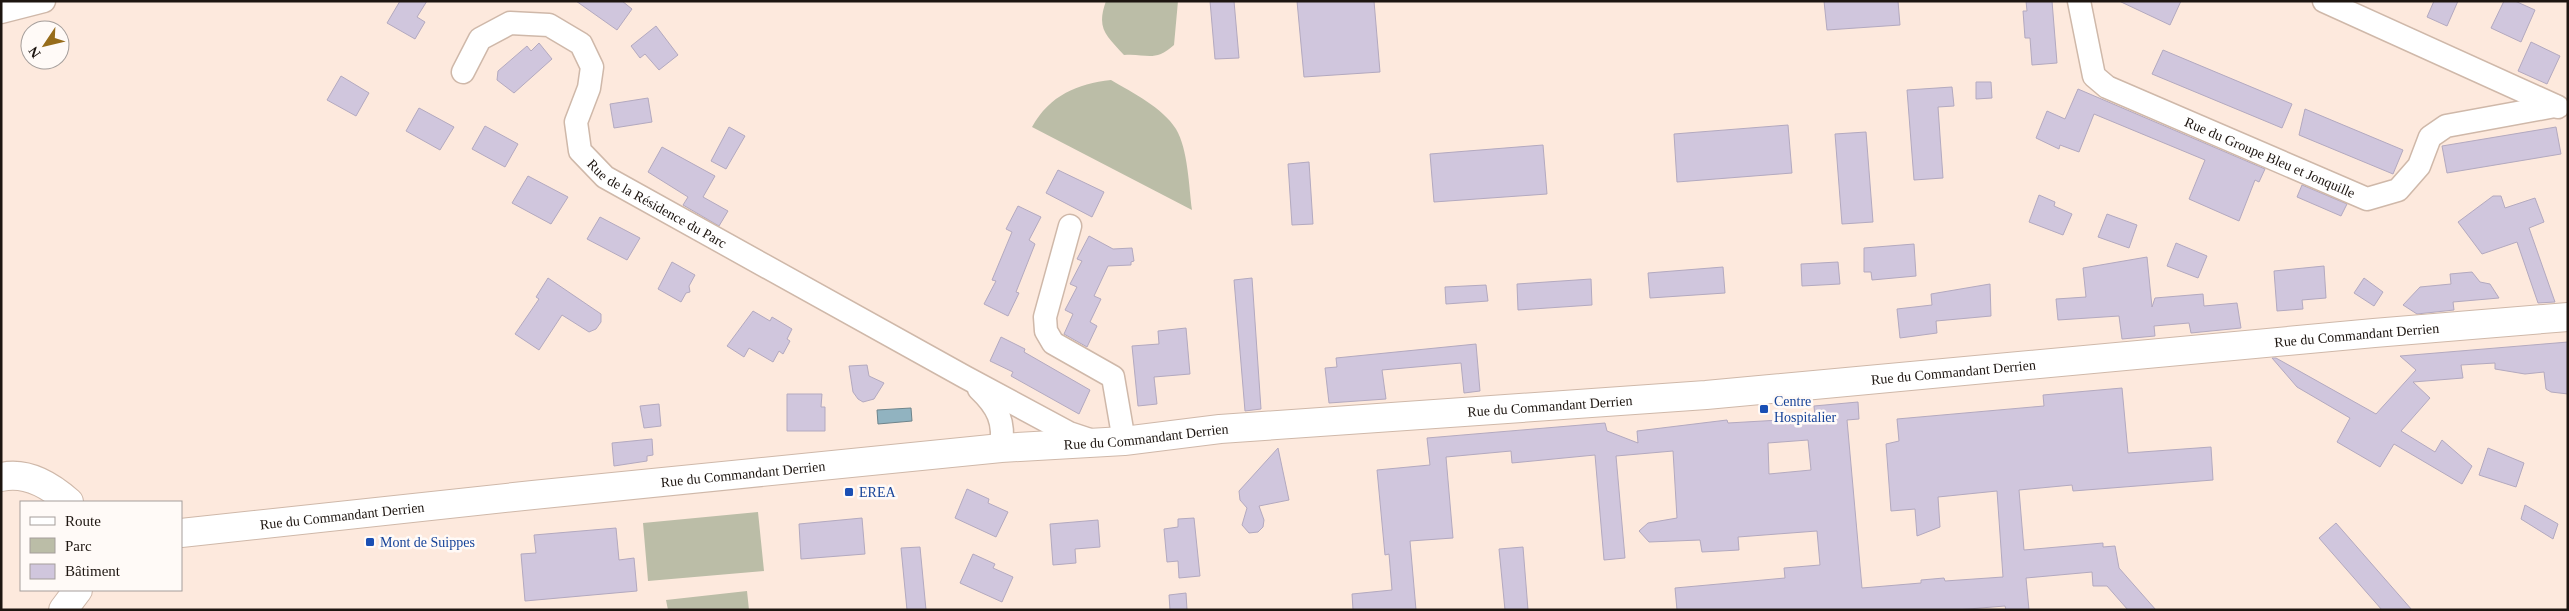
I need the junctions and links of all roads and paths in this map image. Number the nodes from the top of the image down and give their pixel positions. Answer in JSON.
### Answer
{"nodes":[{"id":1,"x":44,"y":1,"type":"edge"},
{"id":2,"x":2079,"y":1,"type":"edge"},
{"id":3,"x":2324,"y":1,"type":"edge"},
{"id":4,"x":1,"y":12,"type":"edge"},
{"id":5,"x":463,"y":72,"type":"dead end"},
{"id":6,"x":2561,"y":109,"type":"edge"},
{"id":7,"x":1070,"y":226,"type":"dead end"},
{"id":8,"x":2568,"y":317,"type":"edge"},
{"id":9,"x":965,"y":377,"type":"junction"},
{"id":10,"x":1112,"y":442,"type":"junction"},
{"id":11,"x":1001,"y":448,"type":"junction"},
{"id":12,"x":1,"y":477,"type":"edge"},
{"id":13,"x":533,"y":494,"type":"junction"},
{"id":14,"x":68,"y":501,"type":"edge"},
{"id":15,"x":182,"y":517,"type":"edge"},
{"id":16,"x":182,"y":532,"type":"edge"},
{"id":17,"x":77,"y":591,"type":"edge"},
{"id":18,"x":63,"y":610,"type":"edge"}],
"edges":[{"from":1,"to":4,"type":"street"},
{"from":2,"to":6,"type":"street","name":"Rue du Groupe Bleu et Jonquille"},
{"from":3,"to":6,"type":"street","name":"Rue du Groupe Bleu et Jonquille"},
{"from":5,"to":9,"type":"street","name":"Rue de la Résidence du Parc"},
{"from":7,"to":10,"type":"street"},
{"from":8,"to":10,"type":"main road","name":"Rue du Commandant Derrien"},
{"from":9,"to":10,"type":"street","name":"Rue de la Résidence du Parc"},
{"from":9,"to":11,"type":"street","name":"Rue de la Résidence du Parc"},
{"from":10,"to":11,"type":"main road","name":"Rue du Commandant Derrien"},
{"from":11,"to":13,"type":"main road","name":"Rue du Commandant Derrien"},
{"from":12,"to":14,"type":"main road"},
{"from":13,"to":15,"type":"main road","name":"Rue du Commandant Derrien"},
{"from":13,"to":16,"type":"main road","name":"Rue du Commandant Derrien"},
{"from":17,"to":18,"type":"main road"}]}
